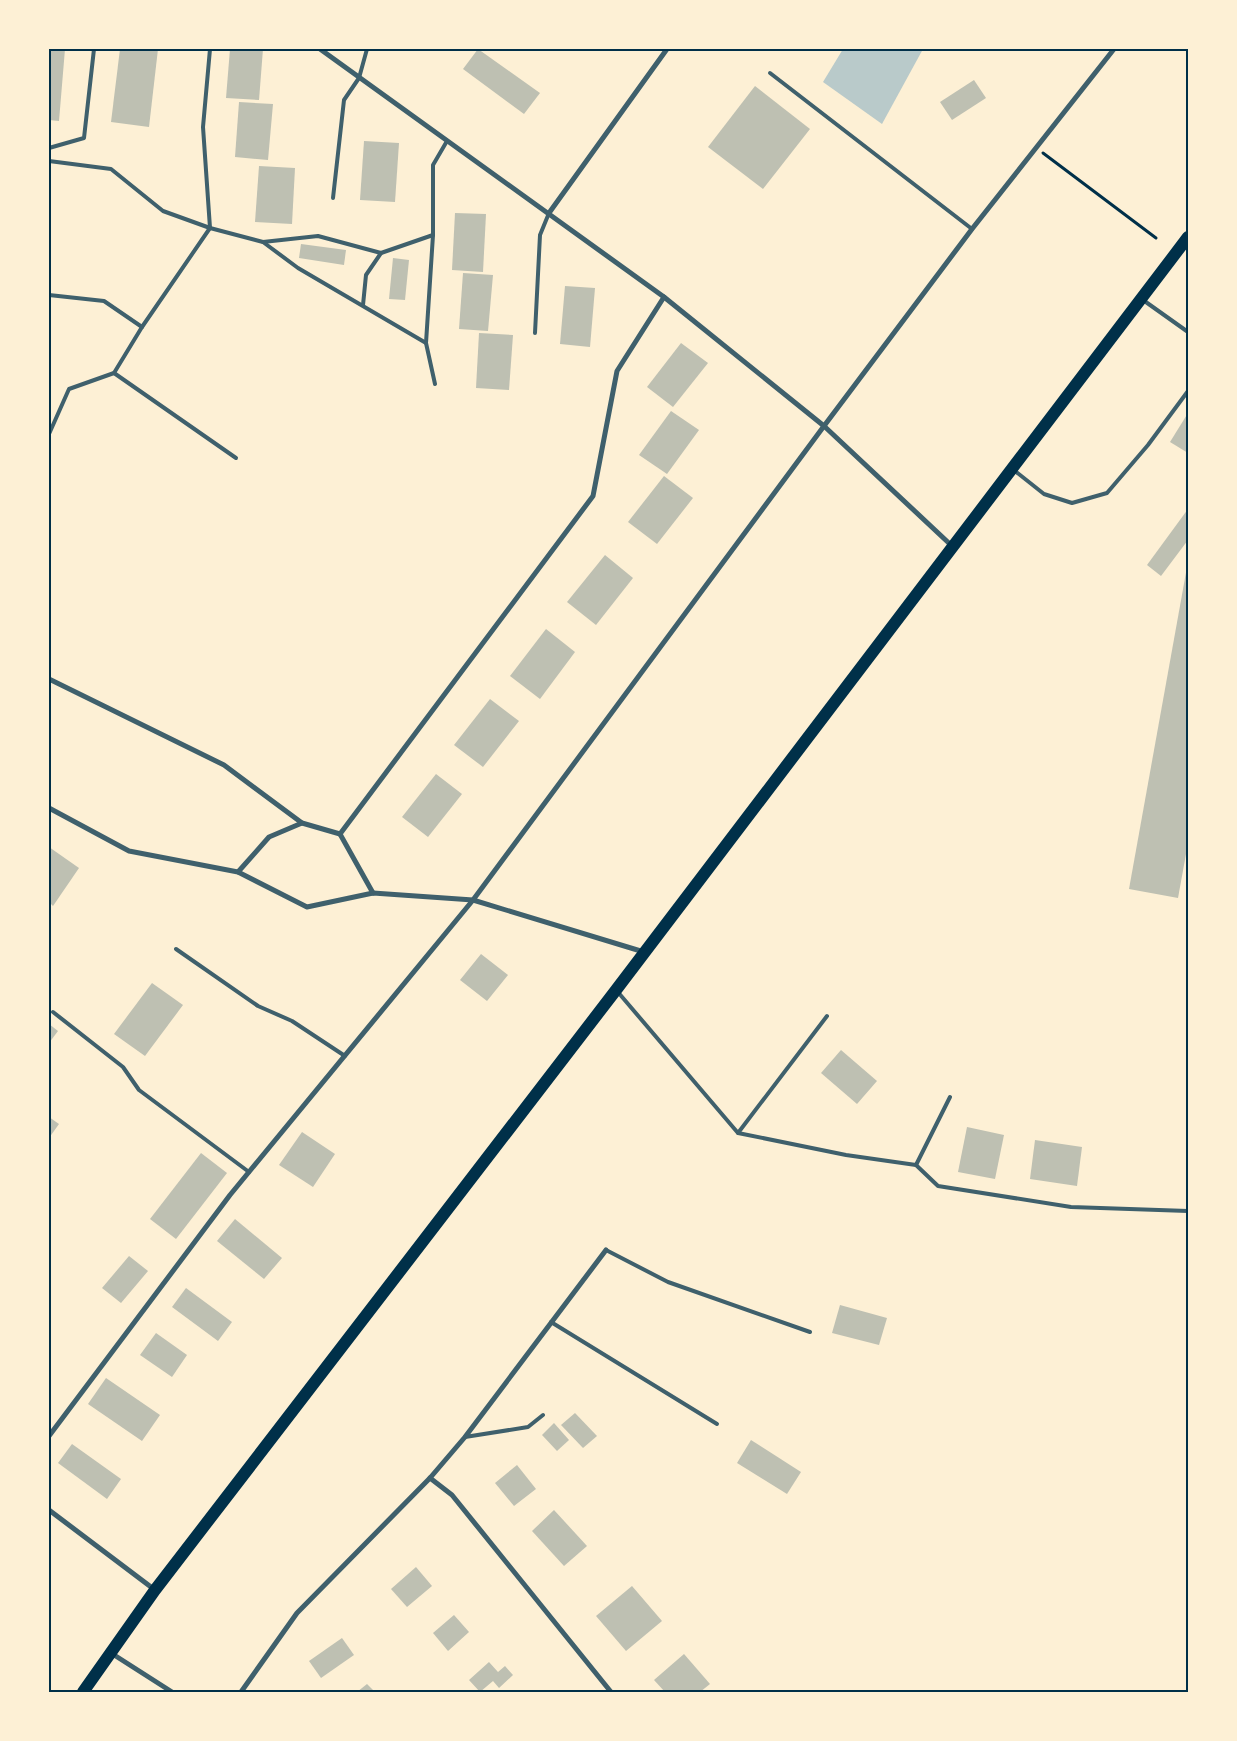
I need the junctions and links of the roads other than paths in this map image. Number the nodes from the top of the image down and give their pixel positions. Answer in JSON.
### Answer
{"nodes":[{"id":1,"x":94,"y":49,"type":"edge"},
{"id":2,"x":210,"y":49,"type":"edge"},
{"id":3,"x":320,"y":49,"type":"edge"},
{"id":4,"x":367,"y":49,"type":"edge"},
{"id":5,"x":667,"y":49,"type":"edge"},
{"id":6,"x":1114,"y":49,"type":"edge"},
{"id":7,"x":770,"y":73,"type":"dead end"},
{"id":8,"x":359,"y":78,"type":"junction"},
{"id":9,"x":447,"y":141,"type":"junction"},
{"id":10,"x":49,"y":148,"type":"edge"},
{"id":11,"x":49,"y":161,"type":"edge"},
{"id":12,"x":333,"y":198,"type":"dead end"},
{"id":13,"x":549,"y":213,"type":"junction"},
{"id":14,"x":210,"y":228,"type":"junction"},
{"id":15,"x":972,"y":229,"type":"junction"},
{"id":16,"x":433,"y":234,"type":"junction"},
{"id":17,"x":264,"y":242,"type":"junction"},
{"id":18,"x":1186,"y":243,"type":"edge"},
{"id":19,"x":381,"y":253,"type":"junction"},
{"id":20,"x":49,"y":296,"type":"edge"},
{"id":21,"x":664,"y":297,"type":"junction"},
{"id":22,"x":1141,"y":299,"type":"junction"},
{"id":23,"x":363,"y":305,"type":"junction"},
{"id":24,"x":142,"y":327,"type":"junction"},
{"id":25,"x":1188,"y":332,"type":"edge"},
{"id":26,"x":536,"y":333,"type":"dead end"},
{"id":27,"x":426,"y":343,"type":"junction"},
{"id":28,"x":114,"y":373,"type":"junction"},
{"id":29,"x":435,"y":384,"type":"dead end"},
{"id":30,"x":1188,"y":392,"type":"edge"},
{"id":31,"x":824,"y":426,"type":"junction"},
{"id":32,"x":49,"y":434,"type":"edge"},
{"id":33,"x":236,"y":458,"type":"dead end"},
{"id":34,"x":1012,"y":469,"type":"junction"},
{"id":35,"x":953,"y":546,"type":"junction"},
{"id":36,"x":49,"y":679,"type":"edge"},
{"id":37,"x":49,"y":808,"type":"edge"},
{"id":38,"x":302,"y":823,"type":"junction"},
{"id":39,"x":340,"y":834,"type":"junction"},
{"id":40,"x":238,"y":872,"type":"junction"},
{"id":41,"x":373,"y":893,"type":"junction"},
{"id":42,"x":473,"y":900,"type":"junction"},
{"id":43,"x":176,"y":949,"type":"dead end"},
{"id":44,"x":644,"y":952,"type":"junction"},
{"id":45,"x":616,"y":990,"type":"junction"},
{"id":46,"x":53,"y":1012,"type":"dead end"},
{"id":47,"x":827,"y":1016,"type":"dead end"},
{"id":48,"x":345,"y":1056,"type":"junction"},
{"id":49,"x":950,"y":1097,"type":"dead end"},
{"id":50,"x":738,"y":1133,"type":"junction"},
{"id":51,"x":916,"y":1165,"type":"junction"},
{"id":52,"x":249,"y":1172,"type":"junction"},
{"id":53,"x":1188,"y":1211,"type":"edge"},
{"id":54,"x":606,"y":1250,"type":"joint"},
{"id":55,"x":552,"y":1322,"type":"junction"},
{"id":56,"x":810,"y":1332,"type":"dead end"},
{"id":57,"x":543,"y":1415,"type":"dead end"},
{"id":58,"x":717,"y":1424,"type":"dead end"},
{"id":59,"x":49,"y":1436,"type":"edge"},
{"id":60,"x":466,"y":1437,"type":"junction"},
{"id":61,"x":430,"y":1478,"type":"junction"},
{"id":62,"x":49,"y":1510,"type":"edge"},
{"id":63,"x":155,"y":1590,"type":"junction"},
{"id":64,"x":111,"y":1653,"type":"junction"},
{"id":65,"x":83,"y":1692,"type":"edge"},
{"id":66,"x":172,"y":1692,"type":"edge"},
{"id":67,"x":241,"y":1692,"type":"edge"},
{"id":68,"x":611,"y":1692,"type":"edge"}],
"edges":[{"from":1,"to":10,"type":"lane"},
{"from":2,"to":14,"type":"lane"},
{"from":3,"to":8,"type":"street"},
{"from":4,"to":8,"type":"lane"},
{"from":5,"to":13,"type":"street"},
{"from":6,"to":15,"type":"street"},
{"from":7,"to":15,"type":"lane"},
{"from":8,"to":9,"type":"street"},
{"from":8,"to":12,"type":"lane"},
{"from":9,"to":13,"type":"street"},
{"from":9,"to":16,"type":"lane"},
{"from":11,"to":14,"type":"lane"},
{"from":13,"to":21,"type":"street"},
{"from":13,"to":26,"type":"lane"},
{"from":14,"to":17,"type":"lane"},
{"from":14,"to":24,"type":"lane"},
{"from":15,"to":31,"type":"street"},
{"from":16,"to":19,"type":"lane"},
{"from":16,"to":27,"type":"lane"},
{"from":17,"to":19,"type":"lane"},
{"from":17,"to":23,"type":"lane"},
{"from":18,"to":22,"type":"main road"},
{"from":19,"to":23,"type":"lane"},
{"from":20,"to":24,"type":"lane"},
{"from":21,"to":31,"type":"street"},
{"from":21,"to":39,"type":"street"},
{"from":22,"to":25,"type":"lane"},
{"from":22,"to":34,"type":"main road"},
{"from":23,"to":27,"type":"lane"},
{"from":24,"to":28,"type":"lane"},
{"from":27,"to":29,"type":"lane"},
{"from":28,"to":32,"type":"lane"},
{"from":28,"to":33,"type":"lane"},
{"from":30,"to":34,"type":"lane"},
{"from":31,"to":35,"type":"street"},
{"from":31,"to":42,"type":"street"},
{"from":34,"to":35,"type":"main road"},
{"from":35,"to":44,"type":"main road"},
{"from":36,"to":38,"type":"street"},
{"from":37,"to":40,"type":"street"},
{"from":38,"to":39,"type":"street"},
{"from":38,"to":40,"type":"street"},
{"from":39,"to":41,"type":"street"},
{"from":40,"to":41,"type":"street"},
{"from":41,"to":42,"type":"street"},
{"from":42,"to":44,"type":"street"},
{"from":42,"to":48,"type":"street"},
{"from":43,"to":48,"type":"lane"},
{"from":44,"to":45,"type":"main road"},
{"from":45,"to":50,"type":"lane"},
{"from":45,"to":63,"type":"main road"},
{"from":46,"to":52,"type":"lane"},
{"from":47,"to":50,"type":"lane"},
{"from":48,"to":52,"type":"street"},
{"from":49,"to":51,"type":"lane"},
{"from":50,"to":51,"type":"lane"},
{"from":51,"to":53,"type":"lane"},
{"from":52,"to":59,"type":"street"},
{"from":54,"to":55,"type":"street"},
{"from":54,"to":56,"type":"lane"},
{"from":55,"to":58,"type":"lane"},
{"from":55,"to":60,"type":"street"},
{"from":57,"to":60,"type":"lane"},
{"from":60,"to":61,"type":"street"},
{"from":61,"to":67,"type":"street"},
{"from":61,"to":68,"type":"street"},
{"from":62,"to":63,"type":"street"},
{"from":63,"to":64,"type":"main road"},
{"from":64,"to":65,"type":"main road"},
{"from":64,"to":66,"type":"street"}]}
